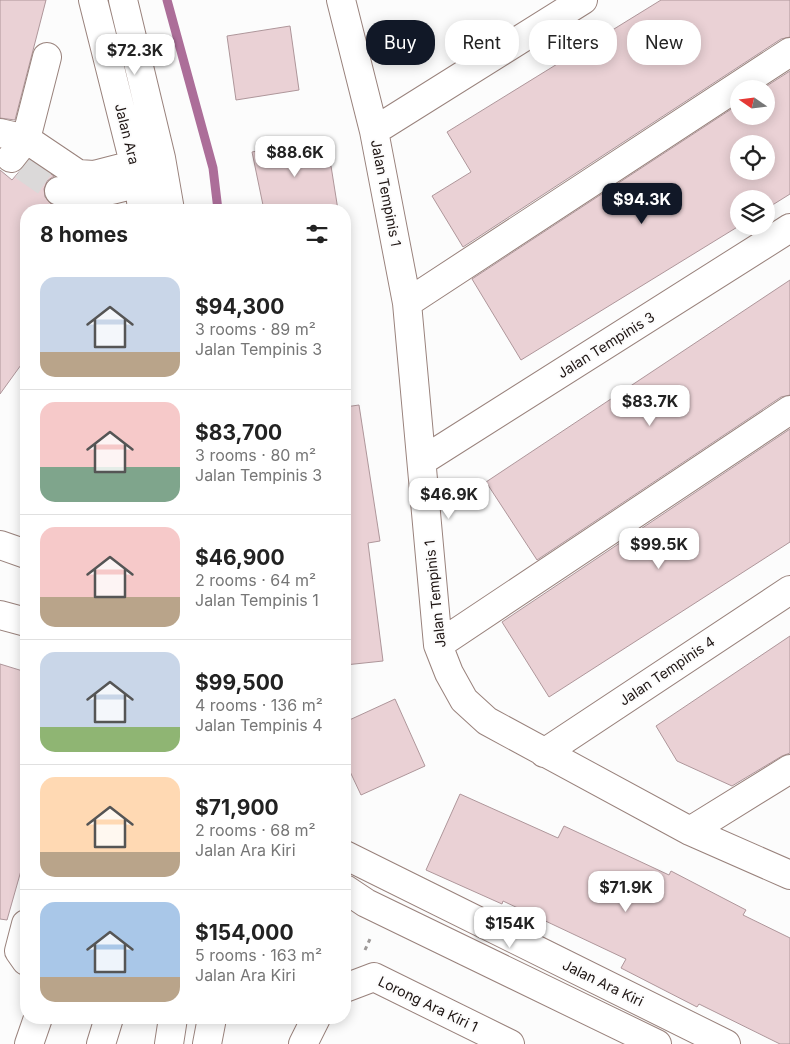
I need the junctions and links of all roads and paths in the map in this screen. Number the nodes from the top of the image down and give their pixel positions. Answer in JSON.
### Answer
{"nodes":[{"id":1,"x":93,"y":0,"type":"edge"},
{"id":2,"x":123,"y":0,"type":"edge"},
{"id":3,"x":341,"y":0,"type":"edge"},
{"id":4,"x":583,"y":0,"type":"edge"},
{"id":5,"x":790,"y":52,"type":"edge"},
{"id":6,"x":47,"y":57,"type":"dead end"},
{"id":7,"x":374,"y":131,"type":"junction"},
{"id":8,"x":13,"y":146,"type":"edge"},
{"id":9,"x":163,"y":167,"type":"junction"},
{"id":10,"x":137,"y":174,"type":"junction"},
{"id":11,"x":59,"y":191,"type":"tunnel mouth"},
{"id":12,"x":141,"y":204,"type":"edge"},
{"id":13,"x":169,"y":204,"type":"edge"},
{"id":14,"x":790,"y":228,"type":"edge"},
{"id":15,"x":407,"y":303,"type":"junction"},
{"id":16,"x":790,"y":410,"type":"edge"},
{"id":17,"x":422,"y":461,"type":"junction"},
{"id":18,"x":0,"y":545,"type":"edge"},
{"id":19,"x":20,"y":552,"type":"edge"},
{"id":20,"x":790,"y":590,"type":"edge"},
{"id":21,"x":0,"y":615,"type":"edge"},
{"id":22,"x":20,"y":620,"type":"edge"},
{"id":23,"x":438,"y":645,"type":"junction"},
{"id":24,"x":544,"y":753,"type":"junction"},
{"id":25,"x":790,"y":769,"type":"edge"},
{"id":26,"x":690,"y":831,"type":"junction"},
{"id":27,"x":351,"y":858,"type":"edge"},
{"id":28,"x":790,"y":875,"type":"edge"},
{"id":29,"x":352,"y":897,"type":"edge"},
{"id":30,"x":351,"y":986,"type":"edge"},
{"id":31,"x":36,"y":1024,"type":"edge"},
{"id":32,"x":107,"y":1024,"type":"edge"},
{"id":33,"x":172,"y":1024,"type":"edge"},
{"id":34,"x":211,"y":1024,"type":"edge"},
{"id":35,"x":313,"y":1024,"type":"edge"},
{"id":36,"x":493,"y":1040,"type":"edge"},
{"id":37,"x":30,"y":1044,"type":"edge"},
{"id":38,"x":101,"y":1044,"type":"edge"},
{"id":39,"x":169,"y":1044,"type":"edge"},
{"id":40,"x":207,"y":1044,"type":"edge"},
{"id":41,"x":303,"y":1044,"type":"edge"},
{"id":42,"x":656,"y":1044,"type":"edge"},
{"id":43,"x":726,"y":1044,"type":"edge"}],
"edges":[{"from":1,"to":10,"type":"street","name":"Jalan Ara"},
{"from":2,"to":9,"type":"street","name":"Jalan Ara"},
{"from":3,"to":7,"type":"street","name":"Jalan Tempinis 1"},
{"from":4,"to":7,"type":"street"},
{"from":5,"to":15,"type":"street"},
{"from":6,"to":8,"type":"street"},
{"from":7,"to":15,"type":"street","name":"Jalan Tempinis 1"},
{"from":8,"to":10,"type":"street"},
{"from":9,"to":10,"type":"street"},
{"from":9,"to":13,"type":"street","name":"Jalan Ara"},
{"from":10,"to":11,"type":"street"},
{"from":10,"to":12,"type":"street","name":"Jalan Ara"},
{"from":14,"to":17,"type":"street","name":"Jalan Tempinis 3"},
{"from":15,"to":17,"type":"street","name":"Jalan Tempinis 1"},
{"from":16,"to":23,"type":"street"},
{"from":17,"to":23,"type":"street","name":"Jalan Tempinis 1"},
{"from":18,"to":19,"type":"street"},
{"from":20,"to":24,"type":"street","name":"Jalan Tempinis 4"},
{"from":21,"to":22,"type":"street"},
{"from":23,"to":24,"type":"street","name":"Jalan Tempinis 1"},
{"from":24,"to":26,"type":"street","name":"Jalan Tempinis 1"},
{"from":25,"to":26,"type":"street"},
{"from":26,"to":28,"type":"street","name":"Jalan Tempinis 1"},
{"from":27,"to":43,"type":"street","name":"Jalan Ara Kiri"},
{"from":29,"to":42,"type":"street"},
{"from":30,"to":36,"type":"street","name":"Lorong Ara Kiri 1"},
{"from":31,"to":37,"type":"street"},
{"from":32,"to":38,"type":"street"},
{"from":33,"to":39,"type":"street"},
{"from":34,"to":40,"type":"street"},
{"from":35,"to":41,"type":"street"}]}
